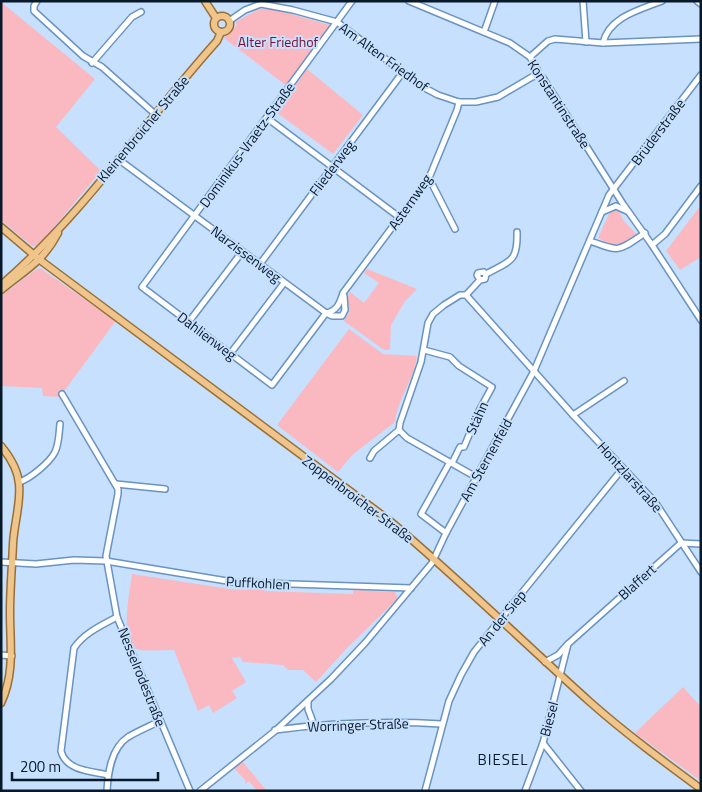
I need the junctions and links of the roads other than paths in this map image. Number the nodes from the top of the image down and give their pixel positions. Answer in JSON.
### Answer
{"nodes":[{"id":1,"x":37,"y":1,"type":"edge"},
{"id":2,"x":205,"y":1,"type":"edge"},
{"id":3,"x":352,"y":1,"type":"edge"},
{"id":4,"x":409,"y":1,"type":"edge"},
{"id":5,"x":495,"y":1,"type":"edge"},
{"id":6,"x":583,"y":1,"type":"edge"},
{"id":7,"x":662,"y":1,"type":"edge"},
{"id":8,"x":697,"y":1,"type":"edge"},
{"id":9,"x":261,"y":3,"type":"edge"},
{"id":10,"x":701,"y":4,"type":"edge"},
{"id":11,"x":141,"y":12,"type":"dead end"},
{"id":12,"x":216,"y":18,"type":"junction"},
{"id":13,"x":229,"y":21,"type":"junction"},
{"id":14,"x":337,"y":22,"type":"junction"},
{"id":15,"x":221,"y":32,"type":"junction"},
{"id":16,"x":484,"y":32,"type":"junction"},
{"id":17,"x":701,"y":39,"type":"edge"},
{"id":18,"x":586,"y":42,"type":"junction"},
{"id":19,"x":603,"y":43,"type":"junction"},
{"id":20,"x":530,"y":57,"type":"junction"},
{"id":21,"x":92,"y":63,"type":"junction"},
{"id":22,"x":403,"y":72,"type":"junction"},
{"id":23,"x":539,"y":75,"type":"junction"},
{"id":24,"x":701,"y":75,"type":"edge"},
{"id":25,"x":459,"y":102,"type":"junction"},
{"id":26,"x":155,"y":114,"type":"junction"},
{"id":27,"x":267,"y":118,"type":"junction"},
{"id":28,"x":118,"y":159,"type":"junction"},
{"id":29,"x":332,"y":167,"type":"junction"},
{"id":30,"x":429,"y":178,"type":"junction"},
{"id":31,"x":701,"y":186,"type":"edge"},
{"id":32,"x":614,"y":188,"type":"junction"},
{"id":33,"x":602,"y":212,"type":"junction"},
{"id":34,"x":629,"y":212,"type":"junction"},
{"id":35,"x":195,"y":216,"type":"junction"},
{"id":36,"x":400,"y":218,"type":"junction"},
{"id":37,"x":1,"y":227,"type":"edge"},
{"id":38,"x":455,"y":229,"type":"dead end"},
{"id":39,"x":517,"y":232,"type":"dead end"},
{"id":40,"x":645,"y":234,"type":"junction"},
{"id":41,"x":590,"y":241,"type":"junction"},
{"id":42,"x":652,"y":244,"type":"junction"},
{"id":43,"x":242,"y":252,"type":"junction"},
{"id":44,"x":37,"y":257,"type":"junction"},
{"id":45,"x":260,"y":264,"type":"junction"},
{"id":46,"x":284,"y":283,"type":"junction"},
{"id":47,"x":1,"y":285,"type":"edge"},
{"id":48,"x":142,"y":287,"type":"joint"},
{"id":49,"x":1,"y":290,"type":"edge"},
{"id":50,"x":343,"y":293,"type":"junction"},
{"id":51,"x":466,"y":295,"type":"junction"},
{"id":52,"x":326,"y":313,"type":"junction"},
{"id":53,"x":701,"y":320,"type":"edge"},
{"id":54,"x":188,"y":323,"type":"junction"},
{"id":55,"x":424,"y":350,"type":"junction"},
{"id":56,"x":230,"y":354,"type":"junction"},
{"id":57,"x":534,"y":371,"type":"junction"},
{"id":58,"x":624,"y":380,"type":"dead end"},
{"id":59,"x":272,"y":385,"type":"joint"},
{"id":60,"x":62,"y":394,"type":"dead end"},
{"id":61,"x":573,"y":415,"type":"junction"},
{"id":62,"x":60,"y":424,"type":"dead end"},
{"id":63,"x":399,"y":430,"type":"junction"},
{"id":64,"x":1,"y":446,"type":"edge"},
{"id":65,"x":370,"y":458,"type":"dead end"},
{"id":66,"x":451,"y":462,"type":"junction"},
{"id":67,"x":623,"y":468,"type":"junction"},
{"id":68,"x":476,"y":477,"type":"junction"},
{"id":69,"x":19,"y":482,"type":"junction"},
{"id":70,"x":116,"y":484,"type":"junction"},
{"id":71,"x":165,"y":489,"type":"dead end"},
{"id":72,"x":446,"y":533,"type":"junction"},
{"id":73,"x":681,"y":544,"type":"junction"},
{"id":74,"x":701,"y":544,"type":"edge"},
{"id":75,"x":435,"y":558,"type":"junction"},
{"id":76,"x":106,"y":561,"type":"junction"},
{"id":77,"x":1,"y":562,"type":"edge"},
{"id":78,"x":12,"y":563,"type":"junction"},
{"id":79,"x":701,"y":572,"type":"edge"},
{"id":80,"x":411,"y":588,"type":"junction"},
{"id":81,"x":118,"y":617,"type":"junction"},
{"id":82,"x":500,"y":620,"type":"junction"},
{"id":83,"x":568,"y":644,"type":"junction"},
{"id":84,"x":1,"y":655,"type":"edge"},
{"id":85,"x":12,"y":656,"type":"junction"},
{"id":86,"x":545,"y":662,"type":"junction"},
{"id":87,"x":561,"y":675,"type":"junction"},
{"id":88,"x":308,"y":701,"type":"junction"},
{"id":89,"x":1,"y":703,"type":"edge"},
{"id":90,"x":160,"y":721,"type":"junction"},
{"id":91,"x":442,"y":724,"type":"junction"},
{"id":92,"x":314,"y":725,"type":"junction"},
{"id":93,"x":275,"y":730,"type":"junction"},
{"id":94,"x":543,"y":743,"type":"junction"},
{"id":95,"x":108,"y":775,"type":"junction"},
{"id":96,"x":701,"y":789,"type":"edge"},
{"id":97,"x":107,"y":791,"type":"edge"},
{"id":98,"x":190,"y":791,"type":"edge"},
{"id":99,"x":200,"y":791,"type":"edge"},
{"id":100,"x":425,"y":791,"type":"edge"},
{"id":101,"x":525,"y":791,"type":"edge"},
{"id":102,"x":581,"y":791,"type":"edge"}],
"edges":[{"from":1,"to":21,"type":"street"},
{"from":2,"to":12,"type":"main road"},
{"from":3,"to":14,"type":"street","name":"Dominikus-Vraetz-Straße"},
{"from":4,"to":16,"type":"street","name":"Konstantinstraße"},
{"from":5,"to":16,"type":"street"},
{"from":6,"to":18,"type":"street"},
{"from":7,"to":19,"type":"street"},
{"from":8,"to":10,"type":"street"},
{"from":9,"to":13,"type":"street","name":"Am Alten Friedhof"},
{"from":9,"to":14,"type":"street","name":"Am Alten Friedhof"},
{"from":11,"to":21,"type":"street"},
{"from":12,"to":13,"type":"main road"},
{"from":12,"to":15,"type":"main road"},
{"from":13,"to":15,"type":"main road"},
{"from":14,"to":22,"type":"street","name":"Am Alten Friedhof"},
{"from":14,"to":27,"type":"street","name":"Dominikus-Vraetz-Straße"},
{"from":15,"to":26,"type":"main road","name":"Kleinenbroicher Straße"},
{"from":16,"to":20,"type":"street","name":"Konstantinstraße"},
{"from":17,"to":19,"type":"street"},
{"from":18,"to":19,"type":"street"},
{"from":18,"to":20,"type":"street"},
{"from":20,"to":23,"type":"street","name":"Konstantinstraße"},
{"from":21,"to":26,"type":"street"},
{"from":22,"to":25,"type":"street","name":"Am Alten Friedhof"},
{"from":22,"to":29,"type":"street","name":"Fliederweg"},
{"from":23,"to":25,"type":"street","name":"Am Alten Friedhof"},
{"from":23,"to":32,"type":"street","name":"Konstantinstraße"},
{"from":24,"to":32,"type":"street","name":"Brüderstraße"},
{"from":25,"to":30,"type":"street","name":"Asternweg"},
{"from":26,"to":28,"type":"main road","name":"Kleinenbroicher Straße"},
{"from":27,"to":29,"type":"street"},
{"from":27,"to":35,"type":"street","name":"Dominikus-Vraetz-Straße"},
{"from":28,"to":35,"type":"street","name":"Narzissenweg"},
{"from":28,"to":44,"type":"main road","name":"Kleinenbroicher Straße"},
{"from":29,"to":36,"type":"street"},
{"from":29,"to":45,"type":"street","name":"Fliederweg"},
{"from":30,"to":36,"type":"street","name":"Asternweg"},
{"from":30,"to":38,"type":"street"},
{"from":31,"to":42,"type":"street"},
{"from":32,"to":33,"type":"street","name":"Am Sternenfeld"},
{"from":32,"to":34,"type":"street","name":"Konstantinstraße"},
{"from":33,"to":34,"type":"street"},
{"from":33,"to":41,"type":"street","name":"Am Sternenfeld"},
{"from":34,"to":40,"type":"street","name":"Konstantinstraße"},
{"from":35,"to":43,"type":"street","name":"Narzissenweg"},
{"from":35,"to":48,"type":"street","name":"Dominikus-Vraetz-Straße"},
{"from":36,"to":50,"type":"street","name":"Asternweg"},
{"from":37,"to":44,"type":"main road","name":"Zoppenbroicher Straße"},
{"from":39,"to":51,"type":"street"},
{"from":40,"to":41,"type":"street"},
{"from":40,"to":42,"type":"street","name":"Konstantinstraße"},
{"from":41,"to":57,"type":"street","name":"Am Sternenfeld"},
{"from":42,"to":53,"type":"street","name":"Konstantinstraße"},
{"from":43,"to":45,"type":"street","name":"Narzissenweg"},
{"from":43,"to":54,"type":"street"},
{"from":44,"to":47,"type":"main road"},
{"from":44,"to":49,"type":"main road"},
{"from":44,"to":75,"type":"main road","name":"Zoppenbroicher Straße"},
{"from":45,"to":46,"type":"street","name":"Narzissenweg"},
{"from":46,"to":52,"type":"street","name":"Narzissenweg"},
{"from":46,"to":56,"type":"street"},
{"from":48,"to":54,"type":"street","name":"Dahlienweg"},
{"from":50,"to":52,"type":"street","name":"Asternweg"},
{"from":50,"to":52,"type":"street"},
{"from":51,"to":55,"type":"street"},
{"from":51,"to":57,"type":"street"},
{"from":52,"to":59,"type":"street","name":"Asternweg"},
{"from":54,"to":56,"type":"street","name":"Dahlienweg"},
{"from":55,"to":63,"type":"street"},
{"from":55,"to":66,"type":"street","name":"Stähn"},
{"from":56,"to":59,"type":"street","name":"Dahlienweg"},
{"from":57,"to":61,"type":"street","name":"Hontzlarstraße"},
{"from":57,"to":68,"type":"street","name":"Am Sternenfeld"},
{"from":58,"to":61,"type":"street"},
{"from":60,"to":70,"type":"street"},
{"from":61,"to":67,"type":"street","name":"Hontzlarstraße"},
{"from":62,"to":69,"type":"street"},
{"from":63,"to":65,"type":"street"},
{"from":63,"to":66,"type":"street"},
{"from":64,"to":69,"type":"main road"},
{"from":66,"to":68,"type":"street"},
{"from":66,"to":72,"type":"street"},
{"from":67,"to":73,"type":"street","name":"Hontzlarstraße"},
{"from":67,"to":82,"type":"street","name":"An der Siep"},
{"from":68,"to":72,"type":"street","name":"Am Sternenfeld"},
{"from":69,"to":78,"type":"main road"},
{"from":70,"to":71,"type":"street"},
{"from":70,"to":76,"type":"street"},
{"from":72,"to":75,"type":"street","name":"Am Sternenfeld"},
{"from":73,"to":74,"type":"street"},
{"from":73,"to":79,"type":"street"},
{"from":73,"to":83,"type":"street","name":"Blaffert"},
{"from":75,"to":80,"type":"street","name":"Am Sternenfeld"},
{"from":75,"to":82,"type":"main road","name":"Zoppenbroicher Straße"},
{"from":76,"to":78,"type":"street","name":"Puffkohlen"},
{"from":76,"to":80,"type":"street","name":"Puffkohlen"},
{"from":76,"to":81,"type":"street","name":"Nesselrodestraße"},
{"from":77,"to":78,"type":"street","name":"Puffkohlen"},
{"from":78,"to":85,"type":"main road"},
{"from":80,"to":88,"type":"street","name":"Am Sternenfeld"},
{"from":81,"to":90,"type":"street","name":"Nesselrodestraße"},
{"from":81,"to":95,"type":"street"},
{"from":82,"to":86,"type":"main road","name":"Zoppenbroicher Straße"},
{"from":82,"to":91,"type":"street","name":"An der Siep"},
{"from":83,"to":86,"type":"street","name":"Blaffert"},
{"from":83,"to":87,"type":"street"},
{"from":84,"to":85,"type":"street"},
{"from":85,"to":89,"type":"main road"},
{"from":86,"to":87,"type":"main road","name":"Zoppenbroicher Straße"},
{"from":87,"to":94,"type":"street","name":"Biesel"},
{"from":87,"to":96,"type":"main road","name":"Zoppenbroicher Straße"},
{"from":88,"to":92,"type":"street"},
{"from":88,"to":93,"type":"street","name":"Am Sternenfeld"},
{"from":90,"to":95,"type":"street"},
{"from":90,"to":98,"type":"street","name":"Nesselrodestraße"},
{"from":91,"to":92,"type":"street","name":"Worringer Straße"},
{"from":91,"to":100,"type":"street","name":"An der Siep"},
{"from":92,"to":93,"type":"street","name":"Worringer Straße"},
{"from":93,"to":99,"type":"street","name":"Am Sternenfeld"},
{"from":94,"to":101,"type":"street","name":"Biesel"},
{"from":94,"to":102,"type":"street"},
{"from":95,"to":97,"type":"street"}]}
